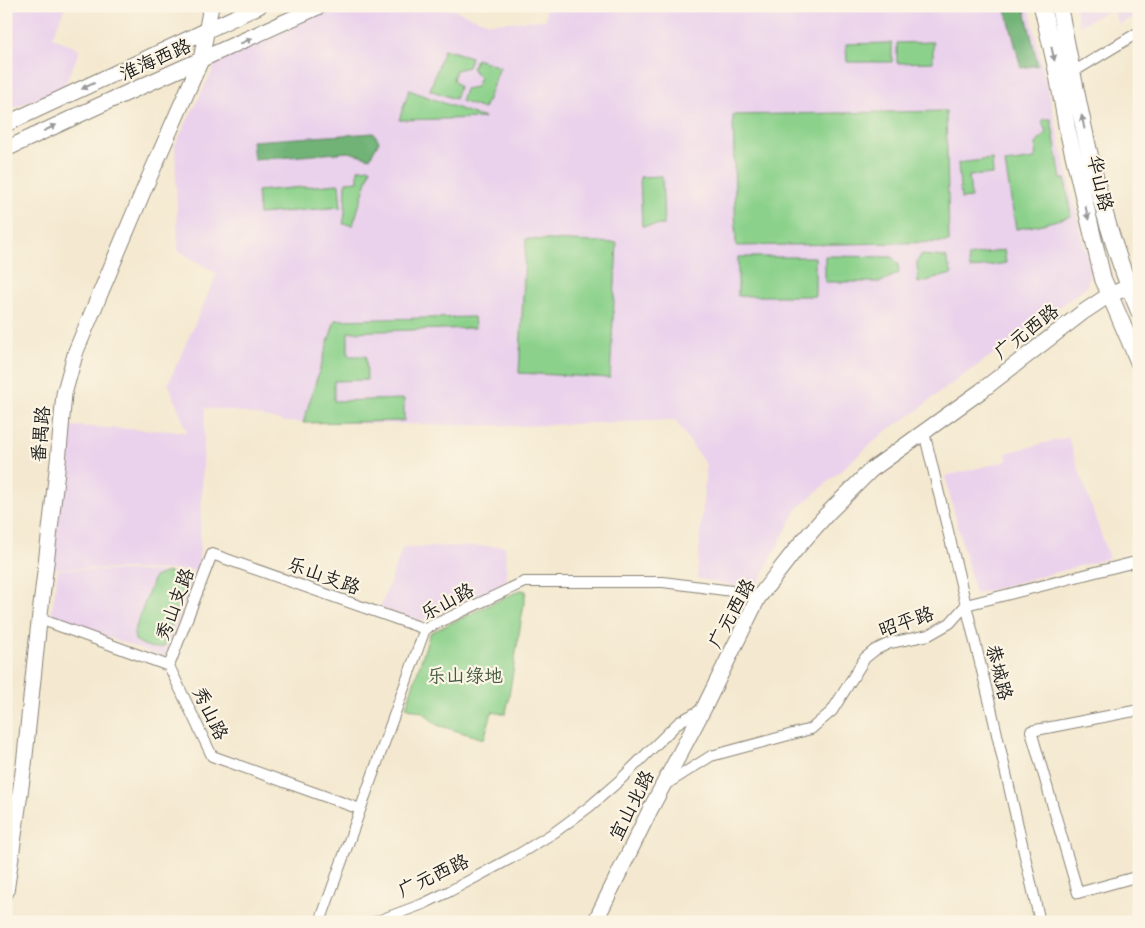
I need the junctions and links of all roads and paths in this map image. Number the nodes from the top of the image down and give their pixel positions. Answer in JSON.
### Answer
{"nodes":[{"id":1,"x":210,"y":6,"type":"edge"},
{"id":2,"x":259,"y":6,"type":"edge"},
{"id":3,"x":320,"y":6,"type":"edge"},
{"id":4,"x":1042,"y":6,"type":"edge"},
{"id":5,"x":1059,"y":6,"type":"edge"},
{"id":6,"x":207,"y":30,"type":"junction"},
{"id":7,"x":1139,"y":32,"type":"edge"},
{"id":8,"x":202,"y":60,"type":"junction"},
{"id":9,"x":1065,"y":74,"type":"junction"},
{"id":10,"x":6,"y":124,"type":"edge"},
{"id":11,"x":6,"y":149,"type":"edge"},
{"id":12,"x":1133,"y":285,"type":"edge"},
{"id":13,"x":1109,"y":295,"type":"junction"},
{"id":14,"x":1139,"y":311,"type":"edge"},
{"id":15,"x":1139,"y":363,"type":"edge"},
{"id":16,"x":924,"y":432,"type":"junction"},
{"id":17,"x":212,"y":554,"type":"joint"},
{"id":18,"x":1139,"y":561,"type":"edge"},
{"id":19,"x":758,"y":598,"type":"junction"},
{"id":20,"x":966,"y":605,"type":"junction"},
{"id":21,"x":40,"y":619,"type":"junction"},
{"id":22,"x":425,"y":629,"type":"junction"},
{"id":23,"x":169,"y":666,"type":"junction"},
{"id":24,"x":704,"y":708,"type":"junction"},
{"id":25,"x":1139,"y":710,"type":"edge"},
{"id":26,"x":662,"y":788,"type":"junction"},
{"id":27,"x":360,"y":809,"type":"junction"},
{"id":28,"x":1139,"y":876,"type":"edge"},
{"id":29,"x":6,"y":892,"type":"edge"},
{"id":30,"x":320,"y":922,"type":"edge"},
{"id":31,"x":375,"y":922,"type":"edge"},
{"id":32,"x":595,"y":922,"type":"edge"},
{"id":33,"x":1040,"y":922,"type":"edge"}],
"edges":[{"from":1,"to":6,"type":"street","name":"番禺路"},
{"from":2,"to":6,"type":"street","name":"淮海西路"},
{"from":8,"to":3,"type":"street","name":"淮海西路","one_way":true},
{"from":4,"to":9,"type":"main road","name":"华山路","one_way":true},
{"from":5,"to":9,"type":"main road","name":"华山路"},
{"from":6,"to":8,"type":"street","name":"番禺路"},
{"from":6,"to":10,"type":"street","name":"淮海西路","one_way":true},
{"from":7,"to":9,"type":"street"},
{"from":11,"to":8,"type":"street","name":"淮海西路","one_way":true},
{"from":8,"to":21,"type":"street","name":"番禺路"},
{"from":12,"to":9,"type":"main road","name":"华山路","one_way":true},
{"from":9,"to":13,"type":"main road","name":"华山路","one_way":true},
{"from":12,"to":13,"type":"street","name":"广元西路"},
{"from":12,"to":14,"type":"main road","name":"华山路"},
{"from":13,"to":15,"type":"main road","name":"华山路"},
{"from":13,"to":16,"type":"street","name":"广元西路"},
{"from":16,"to":19,"type":"street","name":"广元西路"},
{"from":16,"to":20,"type":"street","name":"恭城路"},
{"from":17,"to":22,"type":"street","name":"乐山支路"},
{"from":17,"to":23,"type":"street","name":"秀山支路"},
{"from":18,"to":20,"type":"street"},
{"from":19,"to":22,"type":"street","name":"乐山路"},
{"from":19,"to":24,"type":"street","name":"广元西路"},
{"from":20,"to":26,"type":"street","name":"昭平路"},
{"from":20,"to":33,"type":"street","name":"恭城路"},
{"from":21,"to":23,"type":"street"},
{"from":21,"to":29,"type":"street","name":"番禺路"},
{"from":22,"to":27,"type":"street","name":"乐山路"},
{"from":23,"to":27,"type":"street","name":"秀山路"},
{"from":24,"to":26,"type":"street","name":"宜山北路"},
{"from":24,"to":31,"type":"street","name":"广元西路"},
{"from":25,"to":28,"type":"street"},
{"from":26,"to":32,"type":"street","name":"宜山北路"},
{"from":27,"to":30,"type":"street","name":"乐山路"}]}
